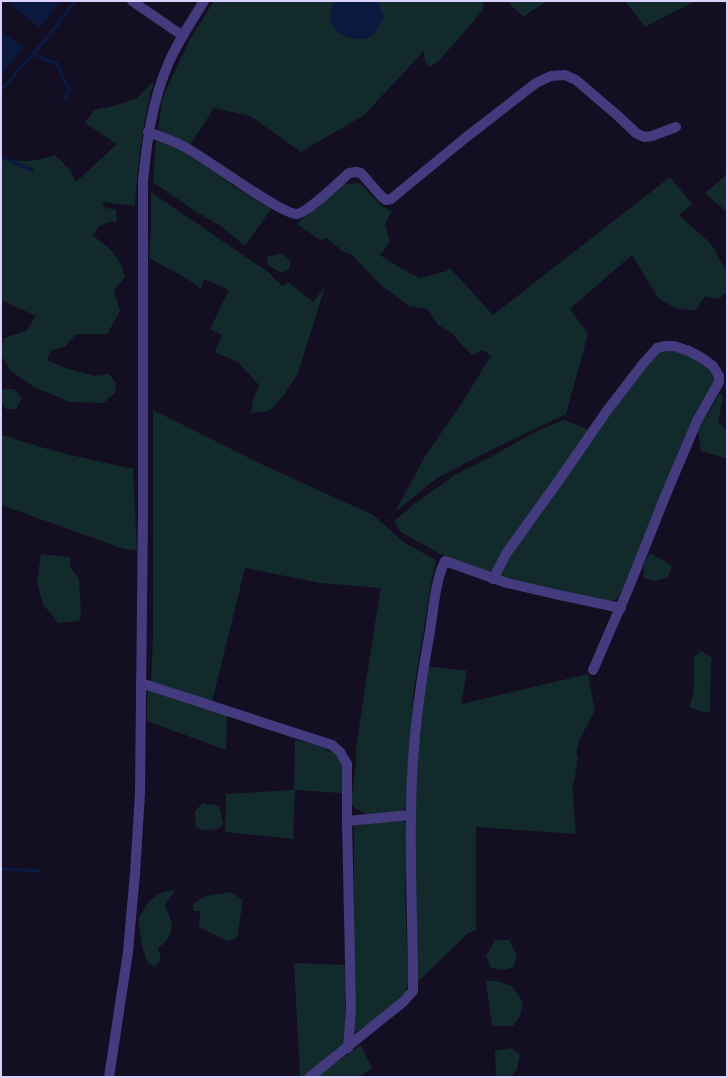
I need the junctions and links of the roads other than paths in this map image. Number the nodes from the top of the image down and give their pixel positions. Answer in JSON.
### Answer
{"nodes":[{"id":1,"x":132,"y":1,"type":"edge"},
{"id":2,"x":204,"y":1,"type":"edge"},
{"id":3,"x":183,"y":36,"type":"junction"},
{"id":4,"x":676,"y":127,"type":"dead end"},
{"id":5,"x":148,"y":132,"type":"junction"},
{"id":6,"x":493,"y":579,"type":"junction"},
{"id":7,"x":621,"y":608,"type":"junction"},
{"id":8,"x":593,"y":670,"type":"dead end"},
{"id":9,"x":141,"y":683,"type":"junction"},
{"id":10,"x":411,"y":815,"type":"junction"},
{"id":11,"x":347,"y":821,"type":"junction"},
{"id":12,"x":348,"y":1048,"type":"junction"},
{"id":13,"x":109,"y":1077,"type":"edge"},
{"id":14,"x":310,"y":1077,"type":"edge"}],
"edges":[{"from":1,"to":3,"type":"street"},
{"from":2,"to":3,"type":"street"},
{"from":3,"to":5,"type":"street"},
{"from":4,"to":5,"type":"street"},
{"from":5,"to":9,"type":"street"},
{"from":6,"to":7,"type":"street"},
{"from":6,"to":7,"type":"street"},
{"from":6,"to":10,"type":"street"},
{"from":7,"to":8,"type":"street"},
{"from":9,"to":11,"type":"street"},
{"from":9,"to":13,"type":"street"},
{"from":10,"to":11,"type":"street"},
{"from":10,"to":12,"type":"street"},
{"from":11,"to":12,"type":"street"},
{"from":12,"to":14,"type":"street"}]}
